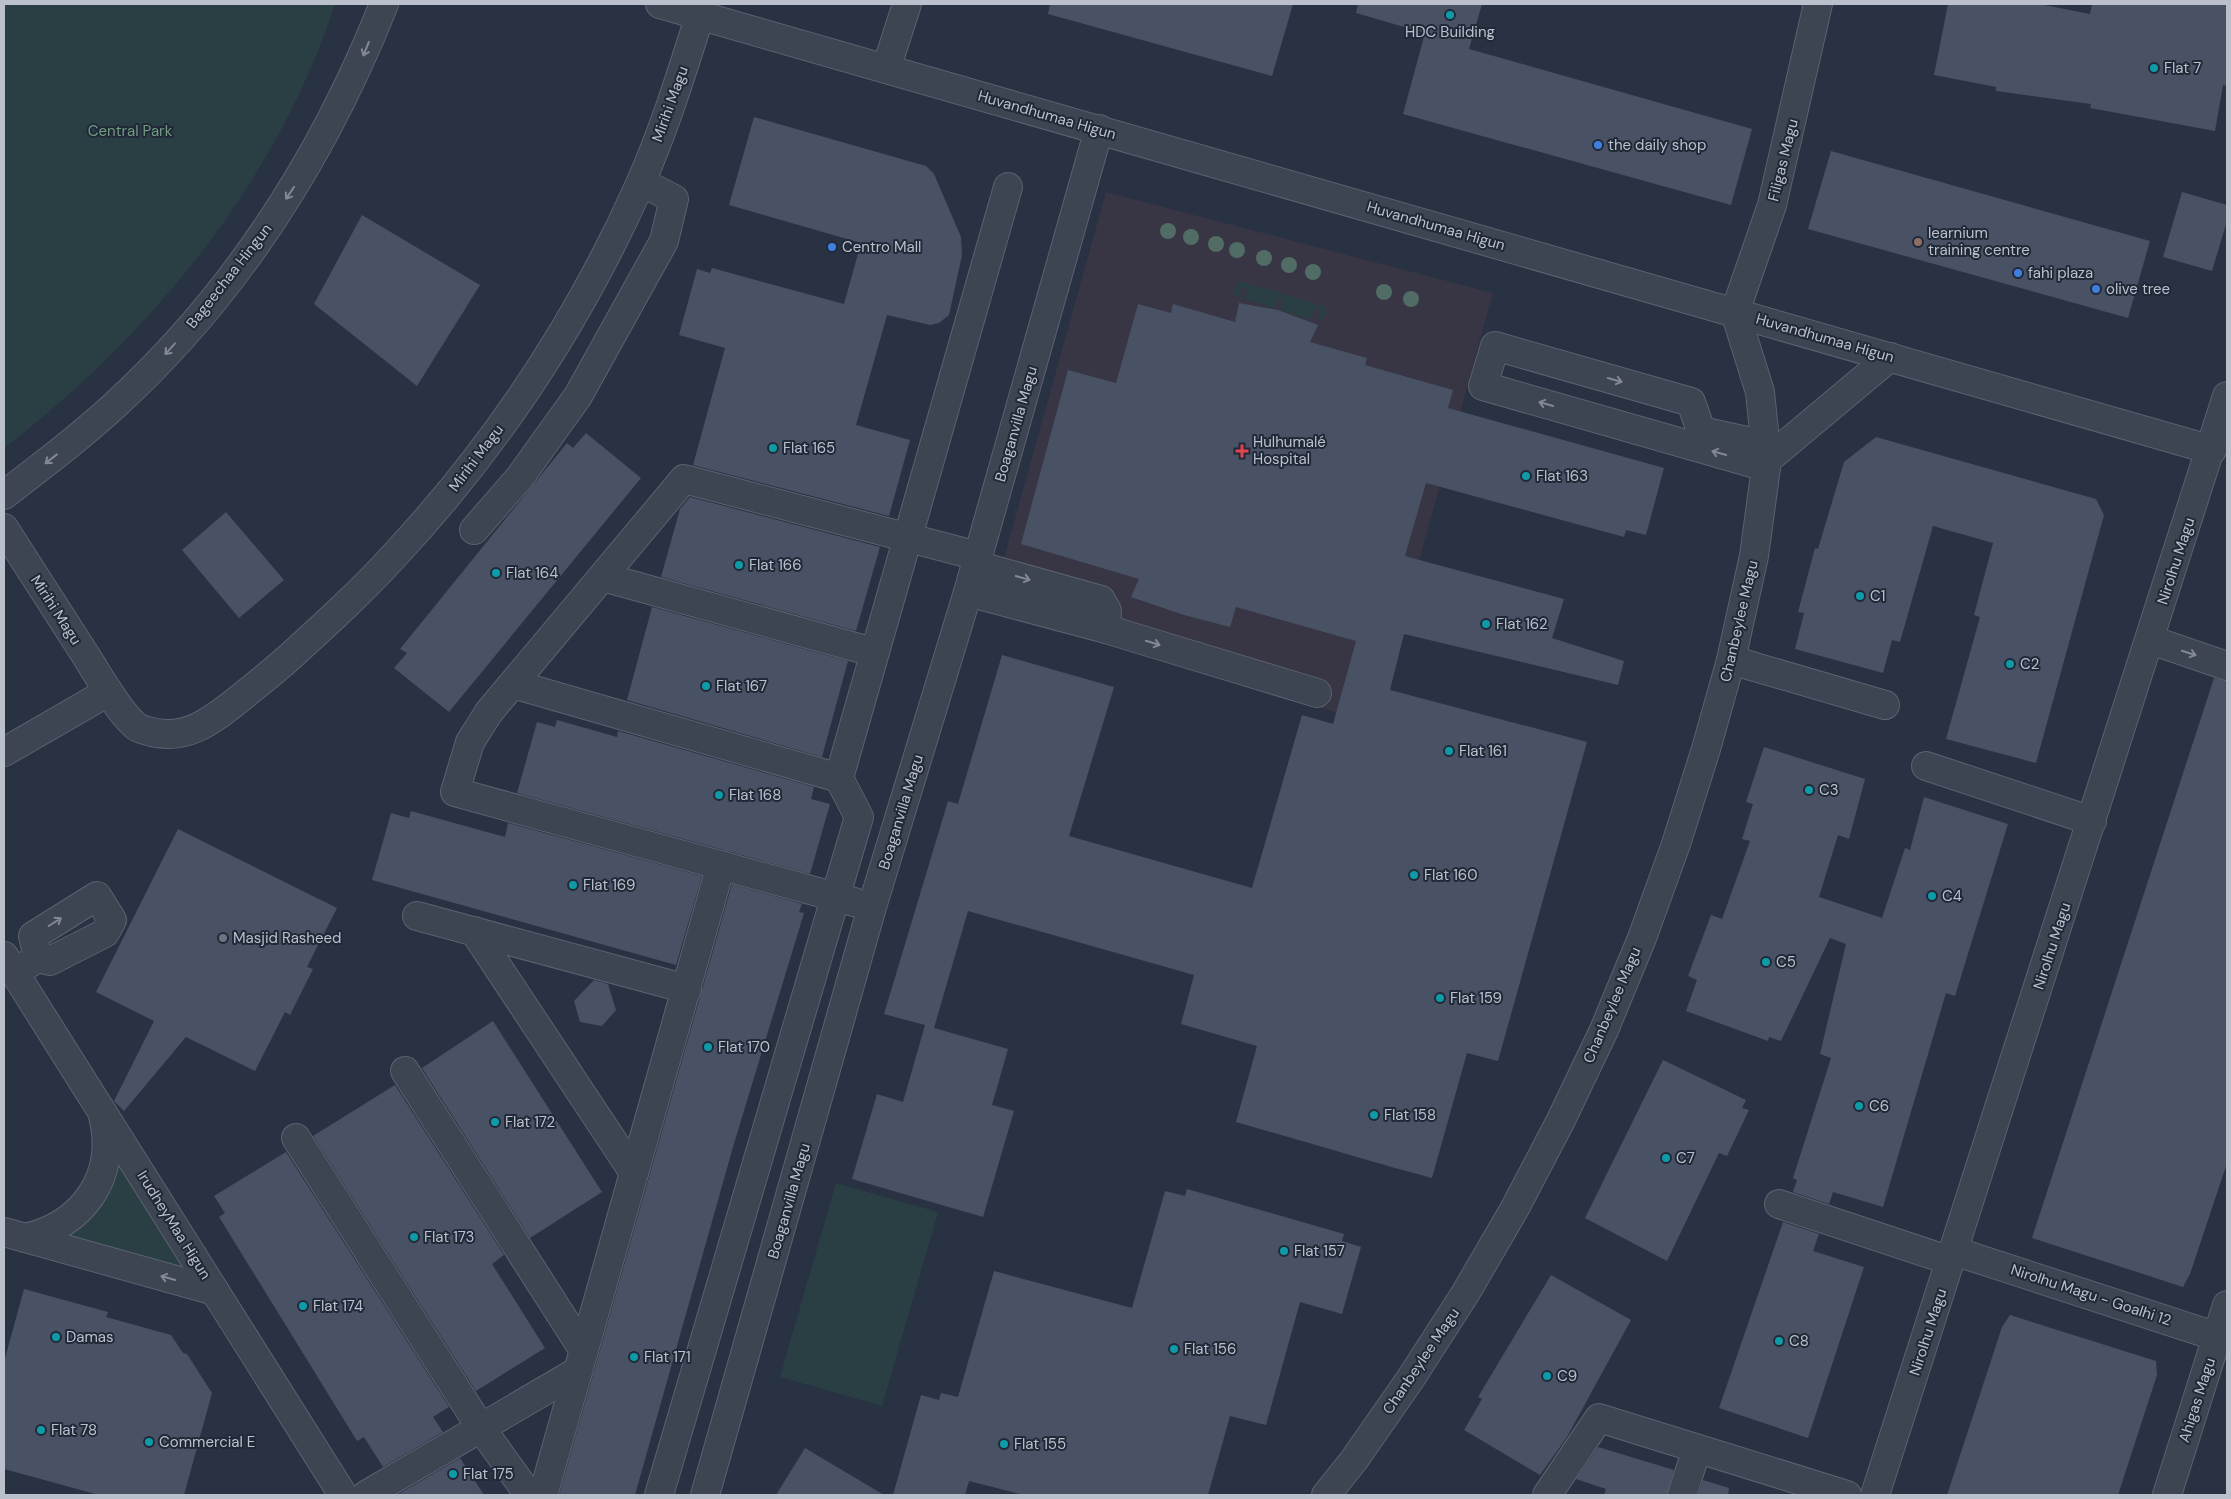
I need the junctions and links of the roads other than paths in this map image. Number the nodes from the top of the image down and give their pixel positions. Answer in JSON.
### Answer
{"nodes":[{"id":1,"x":384,"y":4,"type":"edge"},
{"id":2,"x":660,"y":4,"type":"edge"},
{"id":3,"x":907,"y":4,"type":"edge"},
{"id":4,"x":1818,"y":4,"type":"edge"},
{"id":5,"x":700,"y":15,"type":"junction"},
{"id":6,"x":886,"y":68,"type":"junction"},
{"id":7,"x":1099,"y":129,"type":"junction"},
{"id":8,"x":641,"y":182,"type":"junction"},
{"id":9,"x":1008,"y":187,"type":"dead end"},
{"id":10,"x":1735,"y":312,"type":"junction"},
{"id":11,"x":1890,"y":357,"type":"junction"},
{"id":12,"x":1586,"y":371,"type":"junction"},
{"id":13,"x":2227,"y":396,"type":"edge"},
{"id":14,"x":1573,"y":412,"type":"junction"},
{"id":15,"x":2212,"y":450,"type":"junction"},
{"id":16,"x":1766,"y":457,"type":"junction"},
{"id":17,"x":4,"y":495,"type":"edge"},
{"id":18,"x":4,"y":528,"type":"edge"},
{"id":19,"x":474,"y":530,"type":"dead end"},
{"id":20,"x":906,"y":537,"type":"junction"},
{"id":21,"x":977,"y":560,"type":"junction"},
{"id":22,"x":603,"y":577,"type":"junction"},
{"id":23,"x":968,"y":592,"type":"junction"},
{"id":24,"x":1106,"y":629,"type":"junction"},
{"id":25,"x":2150,"y":640,"type":"junction"},
{"id":26,"x":873,"y":652,"type":"junction"},
{"id":27,"x":1730,"y":660,"type":"junction"},
{"id":28,"x":2227,"y":666,"type":"edge"},
{"id":29,"x":513,"y":684,"type":"junction"},
{"id":30,"x":108,"y":692,"type":"junction"},
{"id":31,"x":1317,"y":693,"type":"dead end"},
{"id":32,"x":1885,"y":705,"type":"dead end"},
{"id":33,"x":4,"y":752,"type":"edge"},
{"id":34,"x":1926,"y":766,"type":"dead end"},
{"id":35,"x":838,"y":778,"type":"junction"},
{"id":36,"x":2092,"y":821,"type":"junction"},
{"id":37,"x":721,"y":865,"type":"junction"},
{"id":38,"x":836,"y":897,"type":"junction"},
{"id":39,"x":872,"y":907,"type":"junction"},
{"id":40,"x":417,"y":916,"type":"dead end"},
{"id":41,"x":474,"y":932,"type":"junction"},
{"id":42,"x":38,"y":958,"type":"dead end"},
{"id":43,"x":9,"y":964,"type":"edge"},
{"id":44,"x":686,"y":989,"type":"junction"},
{"id":45,"x":405,"y":1071,"type":"dead end"},
{"id":46,"x":100,"y":1106,"type":"junction"},
{"id":47,"x":296,"y":1138,"type":"dead end"},
{"id":48,"x":634,"y":1174,"type":"junction"},
{"id":49,"x":1779,"y":1204,"type":"dead end"},
{"id":50,"x":14,"y":1235,"type":"edge"},
{"id":51,"x":1952,"y":1256,"type":"junction"},
{"id":52,"x":215,"y":1291,"type":"junction"},
{"id":53,"x":2227,"y":1305,"type":"edge"},
{"id":54,"x":2222,"y":1338,"type":"edge"},
{"id":55,"x":581,"y":1361,"type":"junction"},
{"id":56,"x":481,"y":1428,"type":"junction"},
{"id":57,"x":1696,"y":1449,"type":"junction"},
{"id":58,"x":333,"y":1483,"type":"edge"},
{"id":59,"x":343,"y":1495,"type":"edge"},
{"id":60,"x":366,"y":1495,"type":"edge"},
{"id":61,"x":529,"y":1495,"type":"edge"},
{"id":62,"x":543,"y":1495,"type":"edge"},
{"id":63,"x":659,"y":1495,"type":"edge"},
{"id":64,"x":705,"y":1495,"type":"edge"},
{"id":65,"x":1326,"y":1495,"type":"edge"},
{"id":66,"x":1546,"y":1495,"type":"edge"},
{"id":67,"x":1682,"y":1495,"type":"edge"},
{"id":68,"x":1847,"y":1495,"type":"edge"},
{"id":69,"x":1875,"y":1495,"type":"edge"},
{"id":70,"x":2167,"y":1495,"type":"edge"}],
"edges":[{"from":1,"to":17,"type":"street","name":"Bageechaa Hingun","one_way":true},
{"from":2,"to":5,"type":"street","name":"Huvandhumaa Higun"},
{"from":3,"to":6,"type":"street"},
{"from":4,"to":10,"type":"street","name":"Filigas Magu"},
{"from":5,"to":6,"type":"street","name":"Huvandhumaa Higun"},
{"from":5,"to":8,"type":"street","name":"Mirihi Magu"},
{"from":6,"to":7,"type":"street","name":"Huvandhumaa Higun"},
{"from":7,"to":10,"type":"street","name":"Huvandhumaa Higun"},
{"from":7,"to":21,"type":"street","name":"Boaganvilla Magu"},
{"from":8,"to":19,"type":"street"},
{"from":8,"to":30,"type":"street","name":"Mirihi Magu"},
{"from":9,"to":20,"type":"street"},
{"from":10,"to":11,"type":"street","name":"Huvandhumaa Higun"},
{"from":10,"to":16,"type":"street","name":"Chanbeylee Magu"},
{"from":11,"to":15,"type":"street","name":"Huvandhumaa Higun"},
{"from":11,"to":16,"type":"street"},
{"from":12,"to":14,"type":"street"},
{"from":14,"to":12,"type":"street","one_way":true},
{"from":12,"to":16,"type":"street","one_way":true},
{"from":13,"to":15,"type":"street","name":"Nirolhu Magu"},
{"from":16,"to":14,"type":"street","one_way":true},
{"from":15,"to":25,"type":"street","name":"Nirolhu Magu"},
{"from":16,"to":27,"type":"street","name":"Chanbeylee Magu"},
{"from":18,"to":30,"type":"street","name":"Mirihi Magu"},
{"from":20,"to":21,"type":"street"},
{"from":20,"to":22,"type":"street"},
{"from":20,"to":26,"type":"street"},
{"from":21,"to":23,"type":"street","name":"Boaganvilla Magu"},
{"from":21,"to":24,"type":"street","one_way":true},
{"from":22,"to":26,"type":"street"},
{"from":22,"to":29,"type":"street"},
{"from":23,"to":24,"type":"street"},
{"from":23,"to":39,"type":"street","name":"Boaganvilla Magu"},
{"from":24,"to":31,"type":"street","one_way":true},
{"from":25,"to":28,"type":"street","one_way":true},
{"from":25,"to":36,"type":"street","name":"Nirolhu Magu"},
{"from":26,"to":35,"type":"street"},
{"from":27,"to":32,"type":"street"},
{"from":27,"to":65,"type":"street","name":"Chanbeylee Magu"},
{"from":29,"to":35,"type":"street"},
{"from":29,"to":37,"type":"street"},
{"from":30,"to":33,"type":"street"},
{"from":34,"to":36,"type":"street"},
{"from":35,"to":38,"type":"street"},
{"from":36,"to":51,"type":"street","name":"Nirolhu Magu"},
{"from":37,"to":38,"type":"street"},
{"from":37,"to":44,"type":"street"},
{"from":38,"to":39,"type":"street"},
{"from":38,"to":63,"type":"street"},
{"from":39,"to":64,"type":"street","name":"Boaganvilla Magu"},
{"from":40,"to":41,"type":"street"},
{"from":41,"to":44,"type":"street"},
{"from":41,"to":48,"type":"street"},
{"from":42,"to":43,"type":"street"},
{"from":43,"to":46,"type":"street","name":"IrudheyMaa Higun"},
{"from":44,"to":48,"type":"street"},
{"from":45,"to":55,"type":"street"},
{"from":46,"to":50,"type":"street"},
{"from":46,"to":52,"type":"street","name":"IrudheyMaa Higun"},
{"from":47,"to":56,"type":"street"},
{"from":48,"to":55,"type":"street"},
{"from":49,"to":51,"type":"street","name":"Nirolhu Magu - Goalhi 12"},
{"from":52,"to":50,"type":"street","one_way":true},
{"from":51,"to":54,"type":"street","name":"Nirolhu Magu - Goalhi 12"},
{"from":51,"to":69,"type":"street","name":"Nirolhu Magu"},
{"from":52,"to":58,"type":"street","name":"IrudheyMaa Higun"},
{"from":53,"to":54,"type":"street","name":"Ahigas Magu"},
{"from":54,"to":70,"type":"street","name":"Ahigas Magu"},
{"from":55,"to":56,"type":"street"},
{"from":55,"to":62,"type":"street"},
{"from":56,"to":60,"type":"street"},
{"from":56,"to":61,"type":"street"},
{"from":57,"to":66,"type":"street"},
{"from":57,"to":67,"type":"street"},
{"from":57,"to":68,"type":"street"},
{"from":58,"to":59,"type":"street","name":"IrudheyMaa Higun"}]}
